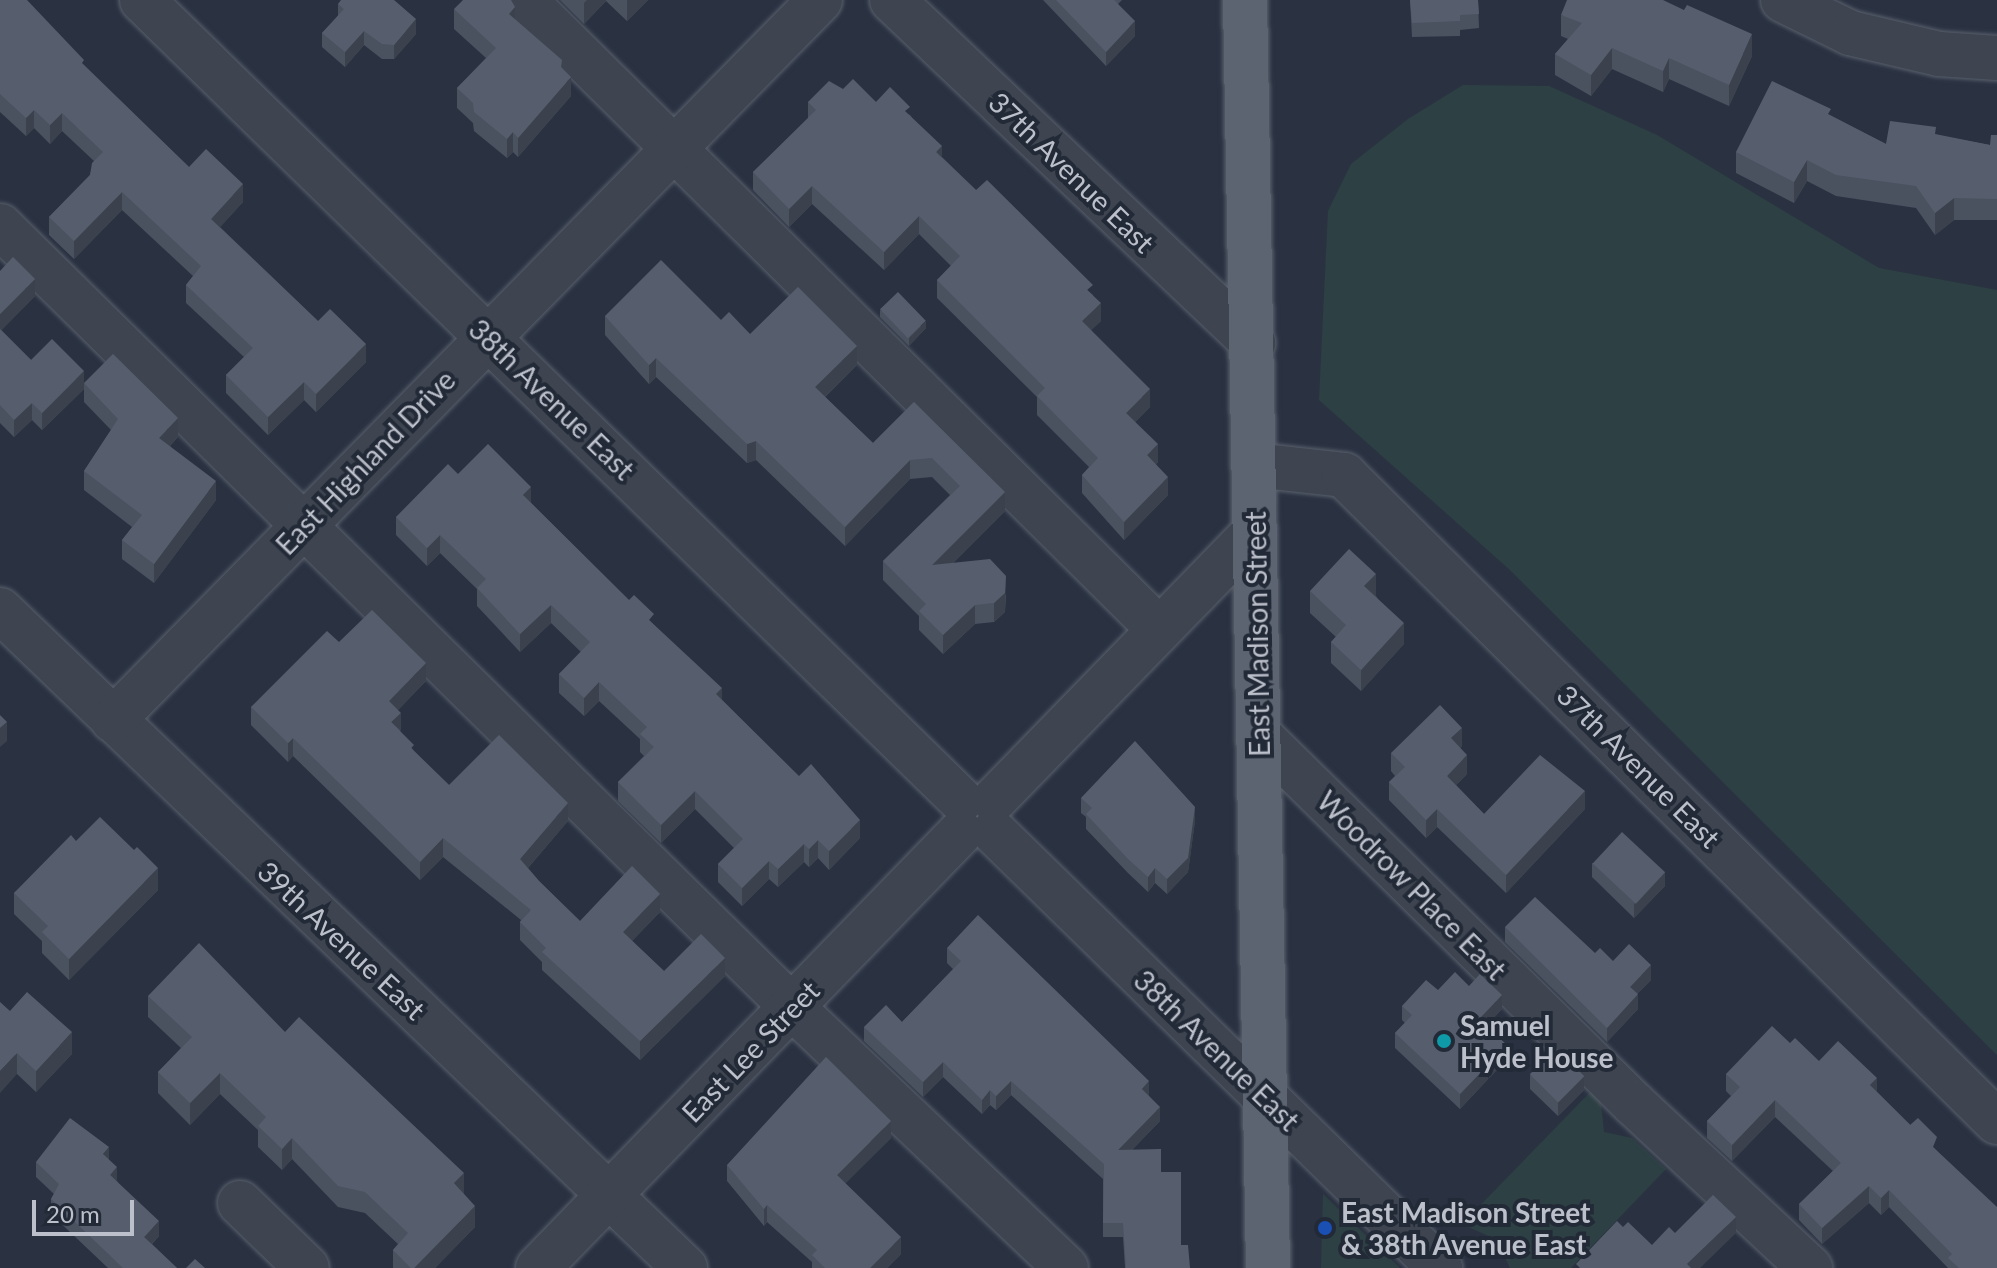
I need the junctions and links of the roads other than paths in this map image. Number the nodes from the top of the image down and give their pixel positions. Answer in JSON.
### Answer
{"nodes":[{"id":1,"x":142,"y":0,"type":"edge"},
{"id":2,"x":524,"y":0,"type":"edge"},
{"id":3,"x":820,"y":0,"type":"edge"},
{"id":4,"x":892,"y":0,"type":"edge"},
{"id":5,"x":1245,"y":0,"type":"edge"},
{"id":6,"x":1783,"y":0,"type":"edge"},
{"id":7,"x":1997,"y":58,"type":"edge"},
{"id":8,"x":676,"y":149,"type":"junction"},
{"id":9,"x":0,"y":226,"type":"edge"},
{"id":10,"x":488,"y":336,"type":"junction"},
{"id":11,"x":1253,"y":343,"type":"junction"},
{"id":12,"x":1254,"y":465,"type":"junction"},
{"id":13,"x":302,"y":525,"type":"junction"},
{"id":14,"x":1255,"y":532,"type":"junction"},
{"id":15,"x":0,"y":610,"type":"edge"},
{"id":16,"x":1158,"y":628,"type":"junction"},
{"id":17,"x":113,"y":720,"type":"junction"},
{"id":18,"x":1258,"y":734,"type":"junction"},
{"id":19,"x":978,"y":816,"type":"junction"},
{"id":20,"x":793,"y":1008,"type":"junction"},
{"id":21,"x":1266,"y":1096,"type":"junction"},
{"id":22,"x":1997,"y":1122,"type":"edge"},
{"id":23,"x":610,"y":1194,"type":"junction"},
{"id":24,"x":240,"y":1203,"type":"dead end"},
{"id":25,"x":307,"y":1268,"type":"edge"},
{"id":26,"x":538,"y":1268,"type":"edge"},
{"id":27,"x":685,"y":1268,"type":"edge"},
{"id":28,"x":1066,"y":1268,"type":"edge"},
{"id":29,"x":1268,"y":1268,"type":"edge"},
{"id":30,"x":1440,"y":1268,"type":"edge"},
{"id":31,"x":1810,"y":1268,"type":"edge"}],
"edges":[{"from":1,"to":10,"type":"street","name":"38th Avenue East"},
{"from":2,"to":8,"type":"street"},
{"from":3,"to":8,"type":"street","name":"East Highland Drive"},
{"from":4,"to":11,"type":"street","name":"37th Avenue East"},
{"from":5,"to":11,"type":"main road","name":"East Madison Street"},
{"from":6,"to":7,"type":"street"},
{"from":8,"to":10,"type":"street","name":"East Highland Drive"},
{"from":8,"to":16,"type":"street"},
{"from":9,"to":13,"type":"street"},
{"from":10,"to":13,"type":"street","name":"East Highland Drive"},
{"from":10,"to":19,"type":"street","name":"38th Avenue East"},
{"from":11,"to":12,"type":"main road","name":"East Madison Street"},
{"from":12,"to":14,"type":"main road","name":"East Madison Street"},
{"from":12,"to":22,"type":"street","name":"37th Avenue East"},
{"from":13,"to":17,"type":"street","name":"East Highland Drive"},
{"from":13,"to":20,"type":"street"},
{"from":14,"to":16,"type":"street","name":"East Lee Street"},
{"from":14,"to":18,"type":"main road","name":"East Madison Street"},
{"from":15,"to":17,"type":"street","name":"39th Avenue East"},
{"from":16,"to":19,"type":"street","name":"East Lee Street"},
{"from":17,"to":23,"type":"street","name":"39th Avenue East"},
{"from":18,"to":21,"type":"main road","name":"East Madison Street"},
{"from":18,"to":31,"type":"street","name":"Woodrow Place East"},
{"from":19,"to":20,"type":"street","name":"East Lee Street"},
{"from":19,"to":21,"type":"street","name":"38th Avenue East"},
{"from":20,"to":23,"type":"street","name":"East Lee Street"},
{"from":20,"to":28,"type":"street"},
{"from":21,"to":29,"type":"main road","name":"East Madison Street"},
{"from":21,"to":30,"type":"street","name":"38th Avenue East"},
{"from":23,"to":26,"type":"street","name":"East Lee Street"},
{"from":23,"to":27,"type":"street","name":"39th Avenue East"},
{"from":24,"to":25,"type":"street"}]}
